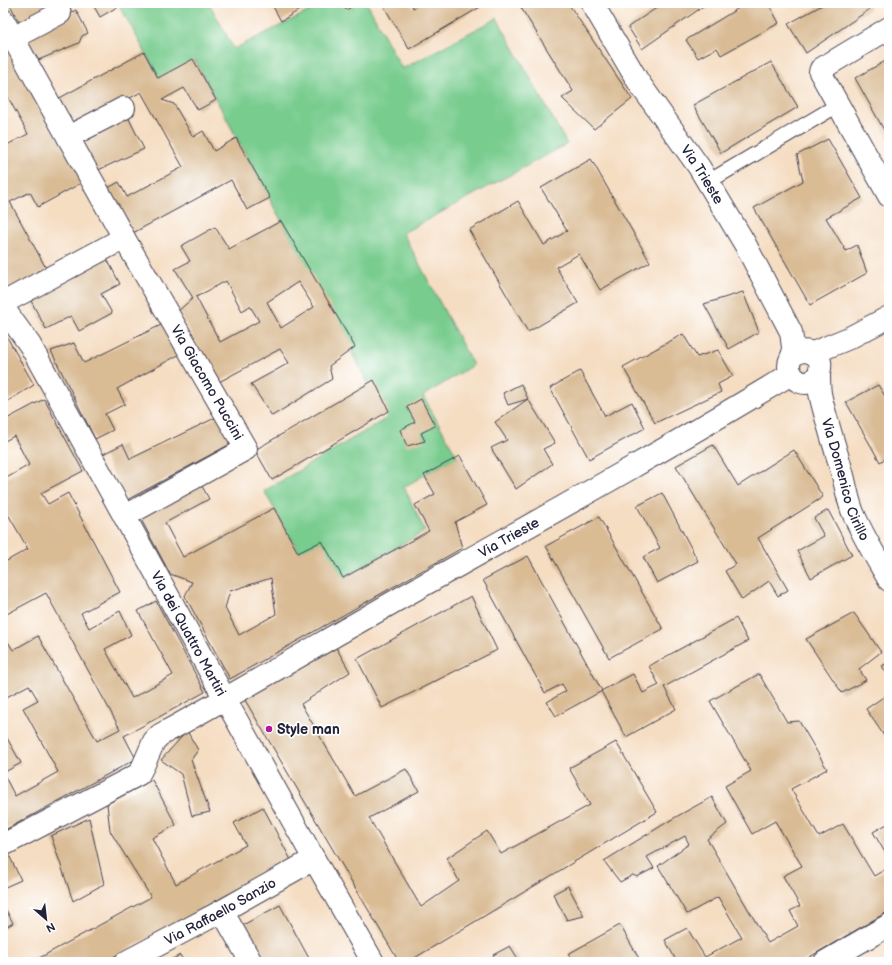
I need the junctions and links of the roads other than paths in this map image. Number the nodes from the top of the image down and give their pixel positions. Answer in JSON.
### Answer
{"nodes":[{"id":1,"x":592,"y":3,"type":"edge"},
{"id":2,"x":60,"y":13,"type":"dead end"},
{"id":3,"x":889,"y":28,"type":"edge"},
{"id":4,"x":8,"y":29,"type":"edge"},
{"id":5,"x":838,"y":105,"type":"junction"},
{"id":6,"x":124,"y":108,"type":"dead end"},
{"id":7,"x":68,"y":137,"type":"junction"},
{"id":8,"x":708,"y":182,"type":"junction"},
{"id":9,"x":889,"y":196,"type":"edge"},
{"id":10,"x":124,"y":238,"type":"junction"},
{"id":11,"x":3,"y":303,"type":"edge"},
{"id":12,"x":3,"y":306,"type":"edge"},
{"id":13,"x":889,"y":317,"type":"edge"},
{"id":14,"x":809,"y":372,"type":"junction"},
{"id":15,"x":125,"y":516,"type":"junction"},
{"id":16,"x":889,"y":580,"type":"edge"},
{"id":17,"x":225,"y":699,"type":"junction"},
{"id":18,"x":3,"y":845,"type":"edge"},
{"id":19,"x":314,"y":859,"type":"junction"},
{"id":20,"x":222,"y":910,"type":"junction"},
{"id":21,"x":889,"y":925,"type":"edge"},
{"id":22,"x":126,"y":962,"type":"edge"},
{"id":23,"x":251,"y":962,"type":"edge"},
{"id":24,"x":374,"y":962,"type":"edge"},
{"id":25,"x":826,"y":962,"type":"edge"}],
"edges":[{"from":1,"to":8,"type":"street","name":"Via Trieste"},
{"from":2,"to":4,"type":"street"},
{"from":3,"to":5,"type":"street"},
{"from":4,"to":7,"type":"street"},
{"from":5,"to":8,"type":"lane"},
{"from":5,"to":9,"type":"street"},
{"from":6,"to":7,"type":"street"},
{"from":7,"to":10,"type":"street"},
{"from":8,"to":14,"type":"street","name":"Via Trieste"},
{"from":10,"to":11,"type":"street"},
{"from":10,"to":15,"type":"street","name":"Via Giacomo Puccini"},
{"from":12,"to":15,"type":"street","name":"Via dei Quattro Martiri"},
{"from":13,"to":14,"type":"street"},
{"from":14,"to":16,"type":"street","name":"Via Domenico Cirillo"},
{"from":14,"to":17,"type":"street","name":"Via Trieste"},
{"from":15,"to":17,"type":"street","name":"Via dei Quattro Martiri"},
{"from":17,"to":18,"type":"street","name":"Via Trieste"},
{"from":17,"to":19,"type":"street","name":"Via dei Quattro Martiri"},
{"from":19,"to":20,"type":"street","name":"Via Raffaello Sanzio"},
{"from":19,"to":24,"type":"street","name":"Via dei Quattro Martiri"},
{"from":20,"to":22,"type":"street","name":"Via Raffaello Sanzio"},
{"from":20,"to":23,"type":"street"},
{"from":21,"to":25,"type":"street"}]}
